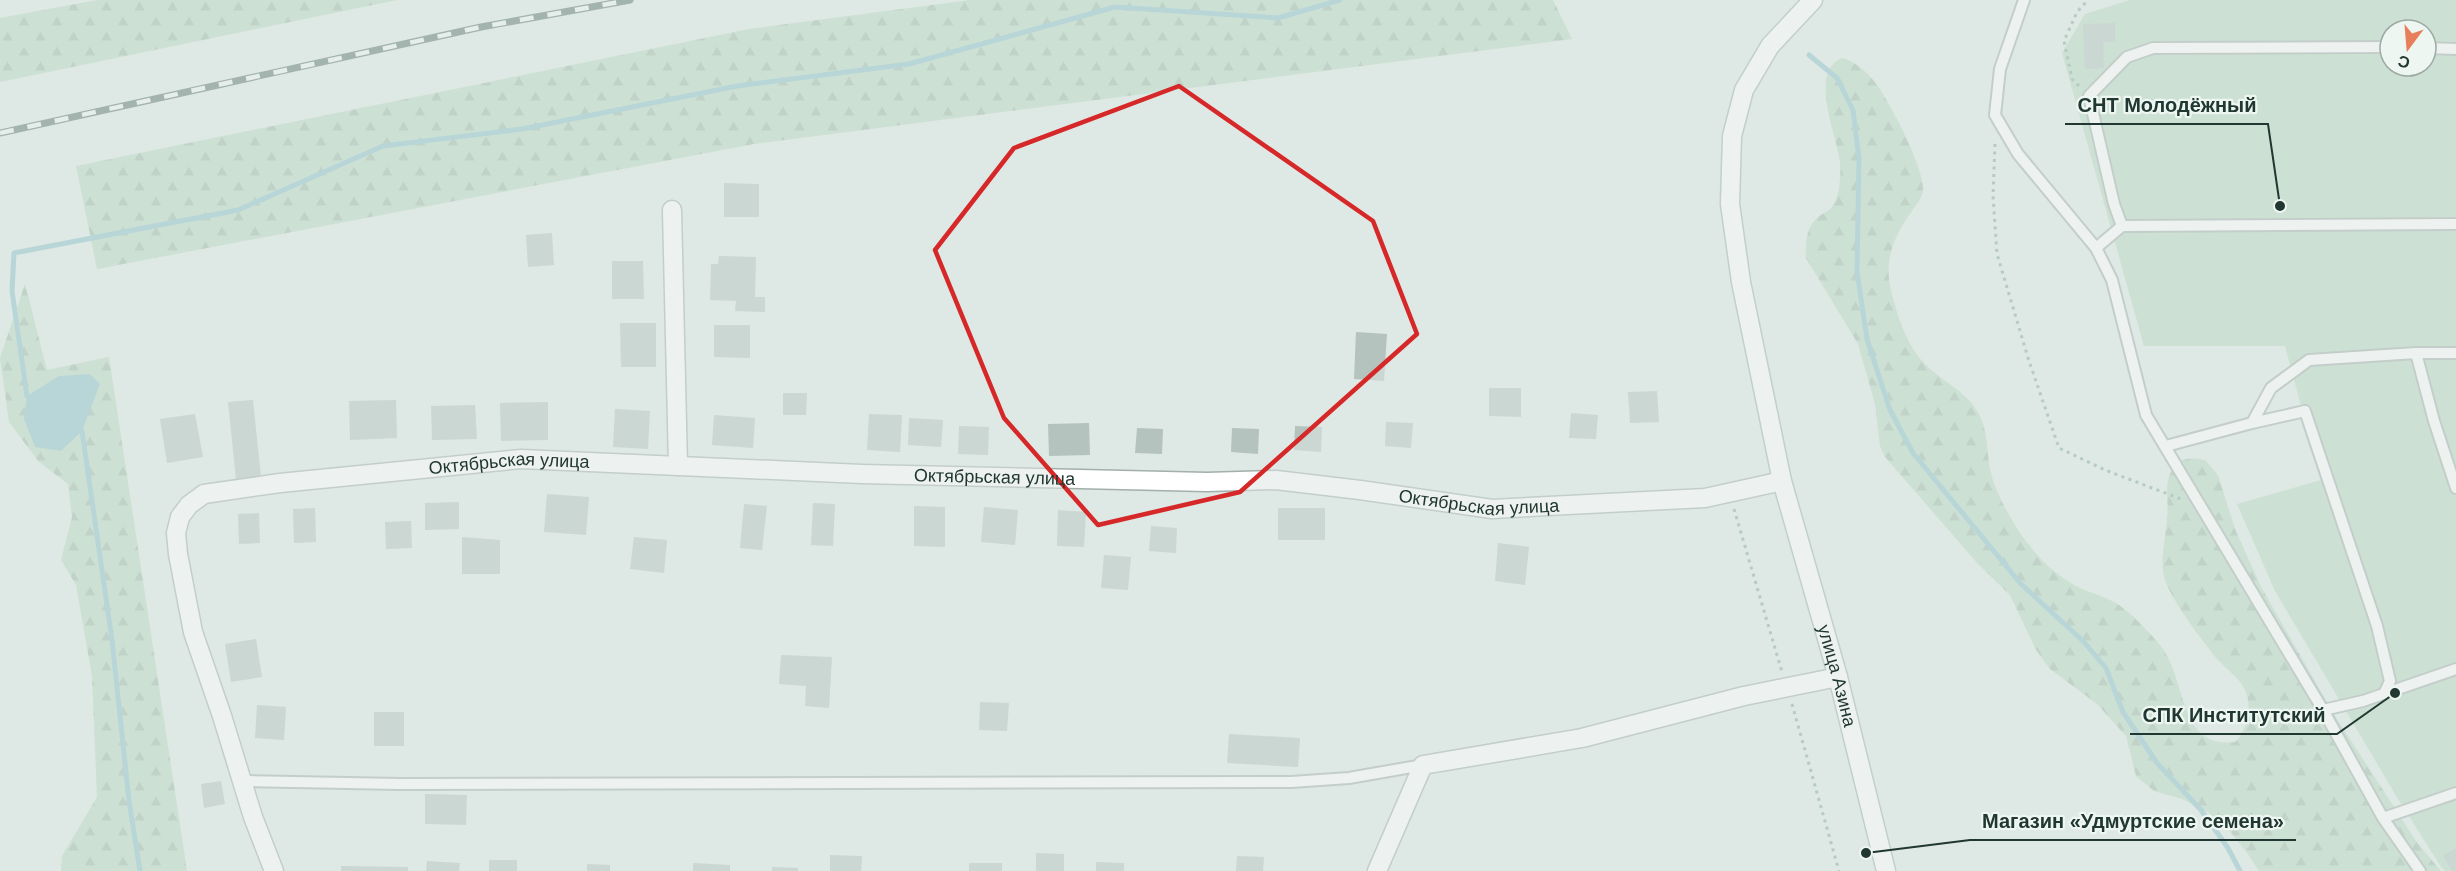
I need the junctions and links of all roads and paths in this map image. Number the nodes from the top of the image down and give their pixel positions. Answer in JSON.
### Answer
{"nodes":[{"id":1,"x":1813,"y":0,"type":"edge"},
{"id":2,"x":2024,"y":0,"type":"edge"},
{"id":3,"x":2088,"y":0,"type":"edge"},
{"id":4,"x":2378,"y":47,"type":"edge"},
{"id":5,"x":2438,"y":48,"type":"edge"},
{"id":6,"x":2456,"y":49,"type":"edge"},
{"id":7,"x":2089,"y":96,"type":"junction"},
{"id":8,"x":1995,"y":115,"type":"junction"},
{"id":9,"x":672,"y":210,"type":"dead end"},
{"id":10,"x":2456,"y":224,"type":"edge"},
{"id":11,"x":2122,"y":226,"type":"junction"},
{"id":12,"x":2096,"y":248,"type":"junction"},
{"id":13,"x":2416,"y":353,"type":"junction"},
{"id":14,"x":2456,"y":353,"type":"edge"},
{"id":15,"x":2252,"y":423,"type":"junction"},
{"id":16,"x":2166,"y":447,"type":"junction"},
{"id":17,"x":678,"y":466,"type":"junction"},
{"id":18,"x":1782,"y":481,"type":"junction"},
{"id":19,"x":2456,"y":488,"type":"edge"},
{"id":20,"x":2198,"y":501,"type":"junction"},
{"id":21,"x":2456,"y":669,"type":"edge"},
{"id":22,"x":1838,"y":677,"type":"junction"},
{"id":23,"x":2384,"y":694,"type":"junction"},
{"id":24,"x":2323,"y":710,"type":"junction"},
{"id":25,"x":1423,"y":765,"type":"junction"},
{"id":26,"x":242,"y":781,"type":"junction"},
{"id":27,"x":2456,"y":793,"type":"edge"},
{"id":28,"x":2383,"y":818,"type":"junction"},
{"id":29,"x":274,"y":871,"type":"edge"},
{"id":30,"x":1377,"y":871,"type":"edge"},
{"id":31,"x":1886,"y":871,"type":"edge"},
{"id":32,"x":2420,"y":871,"type":"edge"}],
"edges":[{"from":1,"to":18,"type":"street","name":"улица Азина"},
{"from":2,"to":8,"type":"lane"},
{"from":3,"to":7,"type":"path"},
{"from":4,"to":7,"type":"lane"},
{"from":5,"to":6,"type":"lane"},
{"from":7,"to":11,"type":"lane"},
{"from":8,"to":12,"type":"lane"},
{"from":8,"to":20,"type":"path"},
{"from":9,"to":17,"type":"street"},
{"from":10,"to":11,"type":"lane"},
{"from":11,"to":12,"type":"lane"},
{"from":12,"to":16,"type":"lane"},
{"from":13,"to":14,"type":"lane"},
{"from":13,"to":15,"type":"lane"},
{"from":13,"to":19,"type":"lane"},
{"from":15,"to":16,"type":"lane"},
{"from":15,"to":23,"type":"lane"},
{"from":16,"to":20,"type":"lane"},
{"from":17,"to":18,"type":"street","name":"Октябрьская улица"},
{"from":17,"to":26,"type":"street","name":"Октябрьская улица"},
{"from":18,"to":22,"type":"street","name":"улица Азина"},
{"from":20,"to":24,"type":"lane"},
{"from":21,"to":23,"type":"lane"},
{"from":22,"to":25,"type":"street"},
{"from":22,"to":31,"type":"street","name":"улица Азина"},
{"from":23,"to":24,"type":"lane"},
{"from":24,"to":28,"type":"lane"},
{"from":25,"to":26,"type":"lane"},
{"from":25,"to":30,"type":"street"},
{"from":26,"to":29,"type":"street"},
{"from":27,"to":28,"type":"lane"},
{"from":28,"to":32,"type":"lane"}]}
